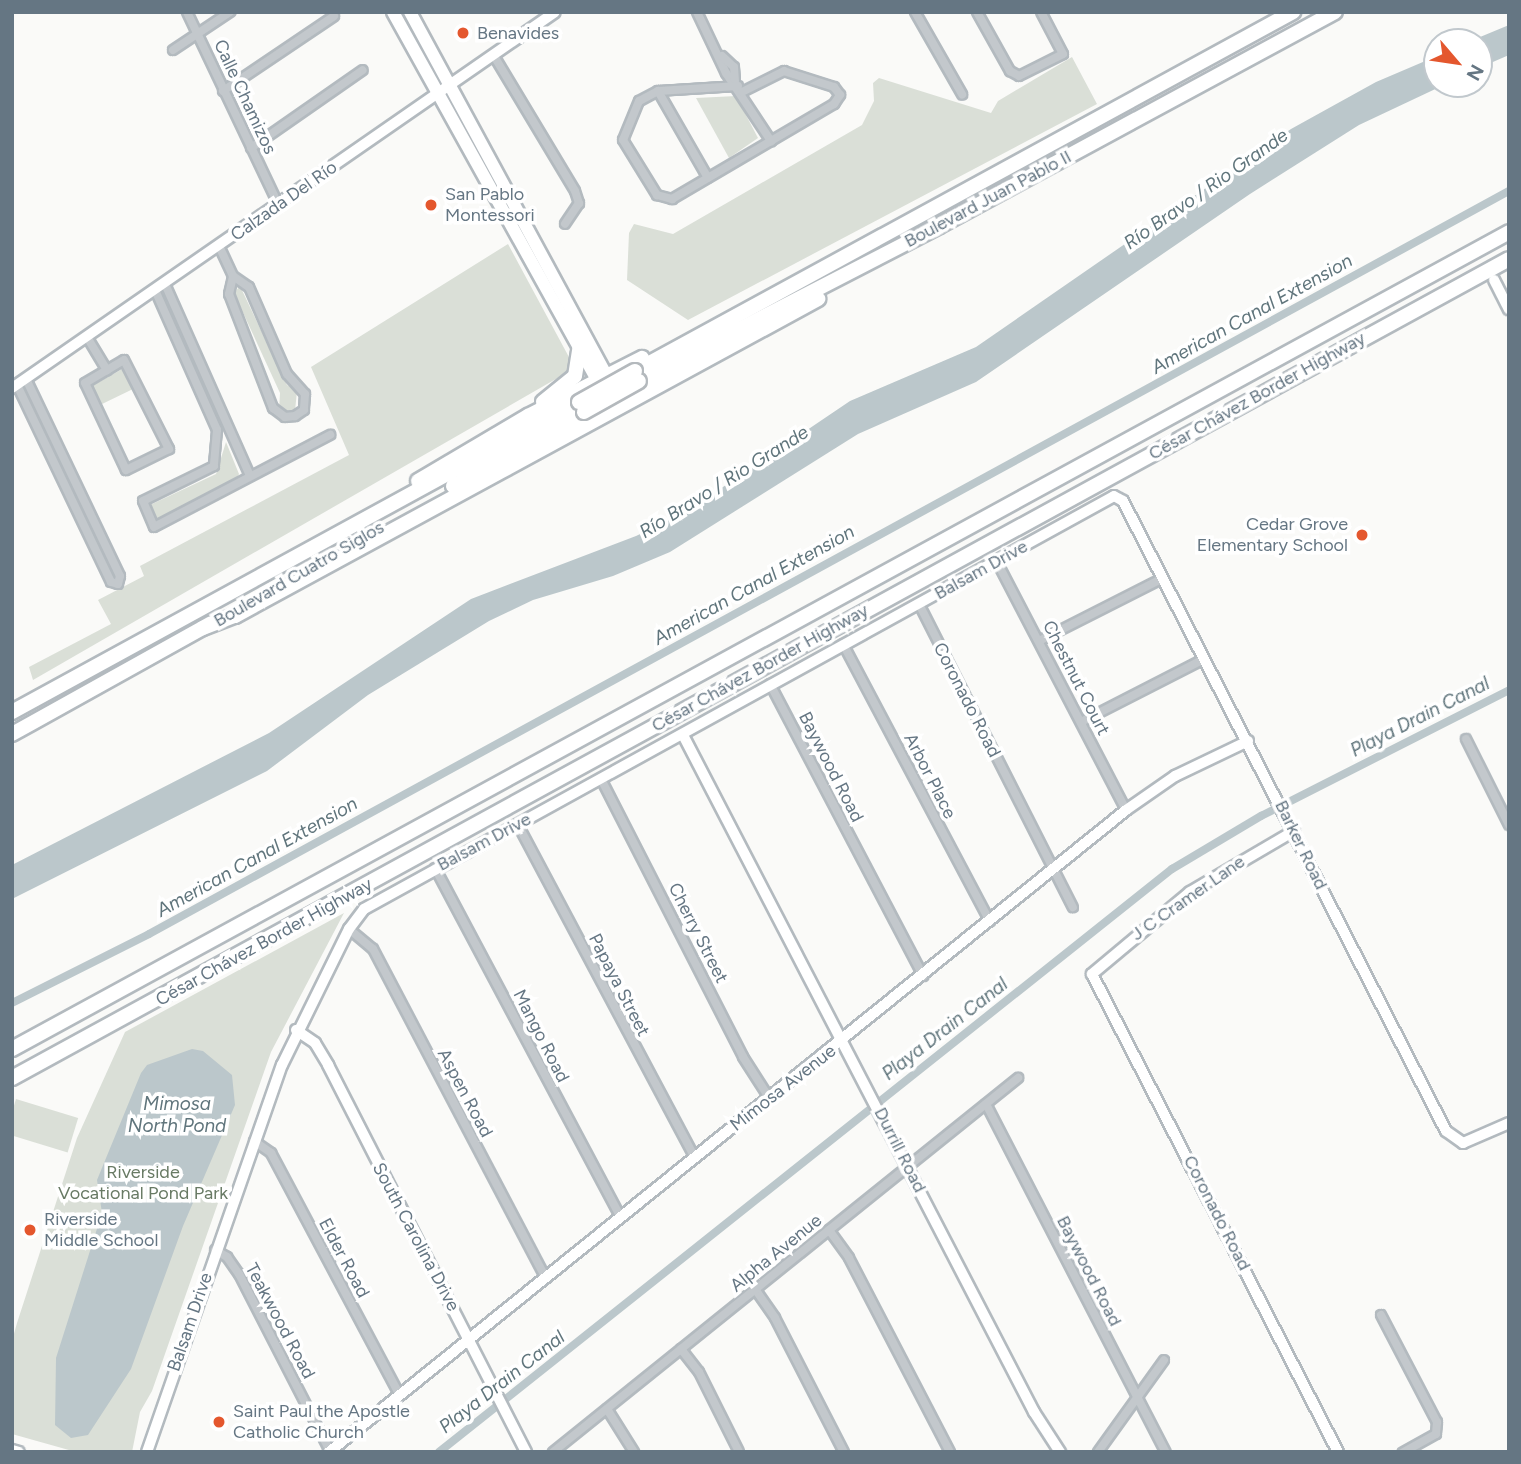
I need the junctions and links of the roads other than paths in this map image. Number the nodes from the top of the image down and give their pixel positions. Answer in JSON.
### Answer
{"nodes":[{"id":1,"x":187,"y":12,"type":"edge"},
{"id":2,"x":230,"y":12,"type":"edge"},
{"id":3,"x":393,"y":12,"type":"edge"},
{"id":4,"x":411,"y":12,"type":"edge"},
{"id":5,"x":555,"y":12,"type":"edge"},
{"id":6,"x":697,"y":12,"type":"edge"},
{"id":7,"x":915,"y":12,"type":"edge"},
{"id":8,"x":977,"y":12,"type":"edge"},
{"id":9,"x":1041,"y":12,"type":"edge"},
{"id":10,"x":1293,"y":12,"type":"edge"},
{"id":11,"x":1335,"y":12,"type":"edge"},
{"id":12,"x":334,"y":16,"type":"dead end"},
{"id":13,"x":198,"y":34,"type":"junction"},
{"id":14,"x":173,"y":50,"type":"dead end"},
{"id":15,"x":494,"y":56,"type":"junction"},
{"id":16,"x":363,"y":70,"type":"dead end"},
{"id":17,"x":451,"y":87,"type":"junction"},
{"id":18,"x":738,"y":87,"type":"junction"},
{"id":19,"x":223,"y":91,"type":"junction"},
{"id":20,"x":658,"y":91,"type":"junction"},
{"id":21,"x":961,"y":94,"type":"dead end"},
{"id":22,"x":439,"y":96,"type":"junction"},
{"id":23,"x":771,"y":141,"type":"junction"},
{"id":24,"x":251,"y":148,"type":"junction"},
{"id":25,"x":708,"y":178,"type":"junction"},
{"id":26,"x":274,"y":195,"type":"dead end"},
{"id":27,"x":565,"y":224,"type":"dead end"},
{"id":28,"x":1509,"y":232,"type":"edge"},
{"id":29,"x":219,"y":246,"type":"junction"},
{"id":30,"x":866,"y":246,"type":"junction"},
{"id":31,"x":884,"y":255,"type":"junction"},
{"id":32,"x":1509,"y":259,"type":"edge"},
{"id":33,"x":233,"y":276,"type":"junction"},
{"id":34,"x":1494,"y":280,"type":"dead end"},
{"id":35,"x":165,"y":284,"type":"junction"},
{"id":36,"x":155,"y":290,"type":"junction"},
{"id":37,"x":1509,"y":309,"type":"edge"},
{"id":38,"x":87,"y":337,"type":"junction"},
{"id":39,"x":580,"y":346,"type":"junction"},
{"id":40,"x":107,"y":370,"type":"junction"},
{"id":41,"x":639,"y":376,"type":"junction"},
{"id":42,"x":603,"y":379,"type":"junction"},
{"id":43,"x":18,"y":384,"type":"edge"},
{"id":44,"x":618,"y":406,"type":"junction"},
{"id":45,"x":580,"y":408,"type":"junction"},
{"id":46,"x":528,"y":416,"type":"junction"},
{"id":47,"x":45,"y":418,"type":"junction"},
{"id":48,"x":35,"y":424,"type":"junction"},
{"id":49,"x":228,"y":425,"type":"junction"},
{"id":50,"x":217,"y":430,"type":"junction"},
{"id":51,"x":330,"y":435,"type":"dead end"},
{"id":52,"x":60,"y":448,"type":"junction"},
{"id":53,"x":50,"y":454,"type":"junction"},
{"id":54,"x":250,"y":475,"type":"junction"},
{"id":55,"x":1119,"y":497,"type":"joint"},
{"id":56,"x":413,"y":502,"type":"junction"},
{"id":57,"x":97,"y":527,"type":"junction"},
{"id":58,"x":87,"y":532,"type":"junction"},
{"id":59,"x":304,"y":553,"type":"junction"},
{"id":60,"x":997,"y":562,"type":"junction"},
{"id":61,"x":1163,"y":578,"type":"junction"},
{"id":62,"x":919,"y":604,"type":"junction"},
{"id":63,"x":203,"y":628,"type":"junction"},
{"id":64,"x":1040,"y":641,"type":"junction"},
{"id":65,"x":844,"y":644,"type":"junction"},
{"id":66,"x":1204,"y":659,"type":"junction"},
{"id":67,"x":770,"y":684,"type":"junction"},
{"id":68,"x":12,"y":712,"type":"edge"},
{"id":69,"x":1081,"y":722,"type":"junction"},
{"id":70,"x":12,"y":734,"type":"edge"},
{"id":71,"x":683,"y":735,"type":"junction"},
{"id":72,"x":1465,"y":739,"type":"dead end"},
{"id":73,"x":1248,"y":741,"type":"junction"},
{"id":74,"x":601,"y":779,"type":"junction"},
{"id":75,"x":1126,"y":810,"type":"junction"},
{"id":76,"x":518,"y":825,"type":"junction"},
{"id":77,"x":1509,"y":825,"type":"edge"},
{"id":78,"x":1294,"y":831,"type":"junction"},
{"id":79,"x":435,"y":868,"type":"junction"},
{"id":80,"x":1054,"y":871,"type":"junction"},
{"id":81,"x":1073,"y":907,"type":"dead end"},
{"id":82,"x":990,"y":922,"type":"junction"},
{"id":83,"x":349,"y":929,"type":"junction"},
{"id":84,"x":923,"y":976,"type":"junction"},
{"id":85,"x":1092,"y":976,"type":"joint"},
{"id":86,"x":68,"y":1019,"type":"junction"},
{"id":87,"x":296,"y":1030,"type":"junction"},
{"id":88,"x":12,"y":1041,"type":"edge"},
{"id":89,"x":843,"y":1041,"type":"junction"},
{"id":90,"x":12,"y":1049,"type":"edge"},
{"id":91,"x":68,"y":1051,"type":"junction"},
{"id":92,"x":1018,"y":1078,"type":"dead end"},
{"id":93,"x":12,"y":1079,"type":"edge"},
{"id":94,"x":12,"y":1087,"type":"edge"},
{"id":95,"x":770,"y":1099,"type":"junction"},
{"id":96,"x":986,"y":1104,"type":"junction"},
{"id":97,"x":1509,"y":1123,"type":"edge"},
{"id":98,"x":254,"y":1141,"type":"junction"},
{"id":99,"x":695,"y":1158,"type":"junction"},
{"id":100,"x":908,"y":1167,"type":"junction"},
{"id":101,"x":621,"y":1218,"type":"junction"},
{"id":102,"x":829,"y":1230,"type":"junction"},
{"id":103,"x":215,"y":1250,"type":"junction"},
{"id":104,"x":546,"y":1278,"type":"junction"},
{"id":105,"x":755,"y":1289,"type":"junction"},
{"id":106,"x":1381,"y":1315,"type":"dead end"},
{"id":107,"x":470,"y":1339,"type":"junction"},
{"id":108,"x":681,"y":1349,"type":"junction"},
{"id":109,"x":1164,"y":1360,"type":"dead end"},
{"id":110,"x":400,"y":1396,"type":"junction"},
{"id":111,"x":1138,"y":1399,"type":"junction"},
{"id":112,"x":607,"y":1409,"type":"junction"},
{"id":113,"x":12,"y":1450,"type":"edge"},
{"id":114,"x":330,"y":1451,"type":"edge"},
{"id":115,"x":19,"y":1452,"type":"edge"},
{"id":116,"x":147,"y":1452,"type":"edge"},
{"id":117,"x":526,"y":1452,"type":"edge"},
{"id":118,"x":553,"y":1452,"type":"edge"},
{"id":119,"x":634,"y":1452,"type":"edge"},
{"id":120,"x":739,"y":1452,"type":"edge"},
{"id":121,"x":844,"y":1452,"type":"edge"},
{"id":122,"x":950,"y":1452,"type":"edge"},
{"id":123,"x":1060,"y":1452,"type":"edge"},
{"id":124,"x":1098,"y":1452,"type":"edge"},
{"id":125,"x":1166,"y":1452,"type":"edge"},
{"id":126,"x":1338,"y":1452,"type":"edge"},
{"id":127,"x":1404,"y":1452,"type":"edge"}],
"edges":[{"from":1,"to":13,"type":"street","name":"Calle Chamizos"},
{"from":2,"to":13,"type":"street"},
{"from":3,"to":22,"type":"main road"},
{"from":4,"to":17,"type":"main road"},
{"from":5,"to":15,"type":"street","name":"Calzada Del Río"},
{"from":6,"to":18,"type":"street"},
{"from":7,"to":21,"type":"street"},
{"from":8,"to":9,"type":"street"},
{"from":10,"to":30,"type":"highway","name":"Boulevard Juan Pablo II"},
{"from":11,"to":31,"type":"highway","name":"Boulevard Juan Pablo II"},
{"from":12,"to":19,"type":"street"},
{"from":13,"to":14,"type":"street"},
{"from":13,"to":19,"type":"street","name":"Calle Chamizos"},
{"from":15,"to":17,"type":"street","name":"Calzada Del Río"},
{"from":15,"to":27,"type":"street"},
{"from":16,"to":24,"type":"street"},
{"from":17,"to":22,"type":"street","name":"Calzada Del Río"},
{"from":17,"to":42,"type":"main road"},
{"from":18,"to":20,"type":"street"},
{"from":18,"to":23,"type":"street"},
{"from":18,"to":23,"type":"street"},
{"from":19,"to":24,"type":"street","name":"Calle Chamizos"},
{"from":20,"to":25,"type":"street"},
{"from":20,"to":25,"type":"street"},
{"from":22,"to":29,"type":"street","name":"Calzada Del Río"},
{"from":22,"to":39,"type":"main road"},
{"from":23,"to":25,"type":"street"},
{"from":24,"to":26,"type":"street","name":"Calle Chamizos"},
{"from":28,"to":86,"type":"highway","name":"César Chávez Border Highway"},
{"from":29,"to":33,"type":"street"},
{"from":29,"to":35,"type":"street","name":"Calzada Del Río"},
{"from":30,"to":41,"type":"highway","name":"Boulevard Juan Pablo II"},
{"from":30,"to":41,"type":"highway"},
{"from":31,"to":41,"type":"highway","name":"Boulevard Juan Pablo II"},
{"from":31,"to":41,"type":"highway"},
{"from":32,"to":91,"type":"highway","name":"César Chávez Border Highway"},
{"from":33,"to":33,"type":"street"},
{"from":34,"to":37,"type":"street"},
{"from":35,"to":36,"type":"street","name":"Calzada Del Río"},
{"from":35,"to":49,"type":"street"},
{"from":36,"to":38,"type":"street","name":"Calzada Del Río"},
{"from":36,"to":50,"type":"street"},
{"from":38,"to":40,"type":"street"},
{"from":38,"to":43,"type":"street","name":"Calzada Del Río"},
{"from":39,"to":42,"type":"main road"},
{"from":39,"to":46,"type":"highway"},
{"from":40,"to":40,"type":"street"},
{"from":41,"to":42,"type":"highway"},
{"from":41,"to":44,"type":"highway"},
{"from":41,"to":45,"type":"highway","bridge":true},
{"from":42,"to":44,"type":"main road"},
{"from":42,"to":45,"type":"highway"},
{"from":43,"to":47,"type":"street"},
{"from":43,"to":48,"type":"street"},
{"from":44,"to":45,"type":"highway"},
{"from":45,"to":46,"type":"highway"},
{"from":45,"to":56,"type":"highway","name":"Boulevard Cuatro Siglos"},
{"from":45,"to":63,"type":"highway"},
{"from":46,"to":59,"type":"highway"},
{"from":47,"to":48,"type":"street"},
{"from":47,"to":52,"type":"street"},
{"from":48,"to":53,"type":"street"},
{"from":49,"to":50,"type":"street"},
{"from":49,"to":54,"type":"street"},
{"from":50,"to":54,"type":"street"},
{"from":51,"to":54,"type":"street"},
{"from":52,"to":53,"type":"street"},
{"from":52,"to":57,"type":"street"},
{"from":53,"to":58,"type":"street"},
{"from":55,"to":60,"type":"street","name":"Balsam Drive"},
{"from":55,"to":61,"type":"street","name":"Barker Road"},
{"from":56,"to":59,"type":"highway","name":"Boulevard Cuatro Siglos"},
{"from":56,"to":63,"type":"highway","name":"Boulevard Cuatro Siglos"},
{"from":57,"to":58,"type":"street"},
{"from":57,"to":58,"type":"street"},
{"from":59,"to":68,"type":"highway","name":"Boulevard Cuatro Siglos"},
{"from":60,"to":62,"type":"street","name":"Balsam Drive"},
{"from":60,"to":64,"type":"street","name":"Chestnut Court"},
{"from":61,"to":64,"type":"street"},
{"from":61,"to":66,"type":"street","name":"Barker Road"},
{"from":62,"to":65,"type":"street","name":"Balsam Drive"},
{"from":62,"to":80,"type":"street","name":"Coronado Road"},
{"from":63,"to":70,"type":"highway","name":"Boulevard Cuatro Siglos"},
{"from":64,"to":69,"type":"street","name":"Chestnut Court"},
{"from":65,"to":67,"type":"street","name":"Balsam Drive"},
{"from":65,"to":82,"type":"street","name":"Arbor Place"},
{"from":66,"to":69,"type":"street"},
{"from":66,"to":73,"type":"street","name":"Barker Road"},
{"from":67,"to":71,"type":"street","name":"Balsam Drive"},
{"from":67,"to":84,"type":"street","name":"Baywood Road"},
{"from":69,"to":75,"type":"street","name":"Chestnut Court"},
{"from":71,"to":74,"type":"street","name":"Balsam Drive"},
{"from":71,"to":89,"type":"street","name":"Durrill Road"},
{"from":72,"to":77,"type":"street"},
{"from":73,"to":75,"type":"street","name":"Mimosa Avenue"},
{"from":73,"to":78,"type":"street","name":"Barker Road"},
{"from":74,"to":76,"type":"street","name":"Balsam Drive"},
{"from":74,"to":95,"type":"street","name":"Cherry Street"},
{"from":75,"to":80,"type":"street","name":"Mimosa Avenue"},
{"from":76,"to":79,"type":"street","name":"Balsam Drive"},
{"from":76,"to":99,"type":"street","name":"Papaya Street"},
{"from":78,"to":85,"type":"street","name":"J C Cramer Lane"},
{"from":78,"to":97,"type":"street","name":"Barker Road"},
{"from":79,"to":83,"type":"street","name":"Balsam Drive"},
{"from":79,"to":101,"type":"street","name":"Mango Road"},
{"from":80,"to":81,"type":"street","name":"Coronado Road"},
{"from":80,"to":82,"type":"street","name":"Mimosa Avenue"},
{"from":82,"to":84,"type":"street","name":"Mimosa Avenue"},
{"from":83,"to":87,"type":"street","name":"Balsam Drive"},
{"from":83,"to":104,"type":"street","name":"Aspen Road"},
{"from":84,"to":89,"type":"street","name":"Mimosa Avenue"},
{"from":85,"to":126,"type":"street","name":"Coronado Road"},
{"from":86,"to":88,"type":"highway"},
{"from":86,"to":90,"type":"highway","name":"César Chávez Border Highway"},
{"from":87,"to":98,"type":"street","name":"Balsam Drive"},
{"from":87,"to":107,"type":"street","name":"South Carolina Drive"},
{"from":89,"to":95,"type":"street","name":"Mimosa Avenue"},
{"from":89,"to":100,"type":"street","name":"Durrill Road"},
{"from":91,"to":93,"type":"highway","name":"César Chávez Border Highway"},
{"from":91,"to":94,"type":"highway"},
{"from":92,"to":96,"type":"street","name":"Alpha Avenue"},
{"from":95,"to":99,"type":"street","name":"Mimosa Avenue"},
{"from":96,"to":100,"type":"street","name":"Alpha Avenue"},
{"from":96,"to":111,"type":"street","name":"Baywood Road"},
{"from":98,"to":103,"type":"street","name":"Balsam Drive"},
{"from":98,"to":110,"type":"street","name":"Elder Road"},
{"from":99,"to":101,"type":"street","name":"Mimosa Avenue"},
{"from":100,"to":102,"type":"street","name":"Alpha Avenue"},
{"from":100,"to":123,"type":"street","name":"Durrill Road"},
{"from":101,"to":104,"type":"street","name":"Mimosa Avenue"},
{"from":102,"to":105,"type":"street","name":"Alpha Avenue"},
{"from":102,"to":122,"type":"street"},
{"from":103,"to":114,"type":"street","name":"Teakwood Road"},
{"from":103,"to":116,"type":"street","name":"Balsam Drive"},
{"from":104,"to":107,"type":"street","name":"Mimosa Avenue"},
{"from":105,"to":108,"type":"street","name":"Alpha Avenue"},
{"from":105,"to":121,"type":"street"},
{"from":106,"to":127,"type":"street"},
{"from":107,"to":110,"type":"street","name":"Mimosa Avenue"},
{"from":107,"to":117,"type":"street","name":"South Carolina Drive"},
{"from":108,"to":112,"type":"street","name":"Alpha Avenue"},
{"from":108,"to":120,"type":"street"},
{"from":109,"to":111,"type":"street"},
{"from":110,"to":114,"type":"street","name":"Mimosa Avenue"},
{"from":111,"to":124,"type":"street"},
{"from":111,"to":125,"type":"street","name":"Baywood Road"},
{"from":112,"to":118,"type":"street","name":"Alpha Avenue"},
{"from":112,"to":119,"type":"street"},
{"from":113,"to":115,"type":"street"}]}
